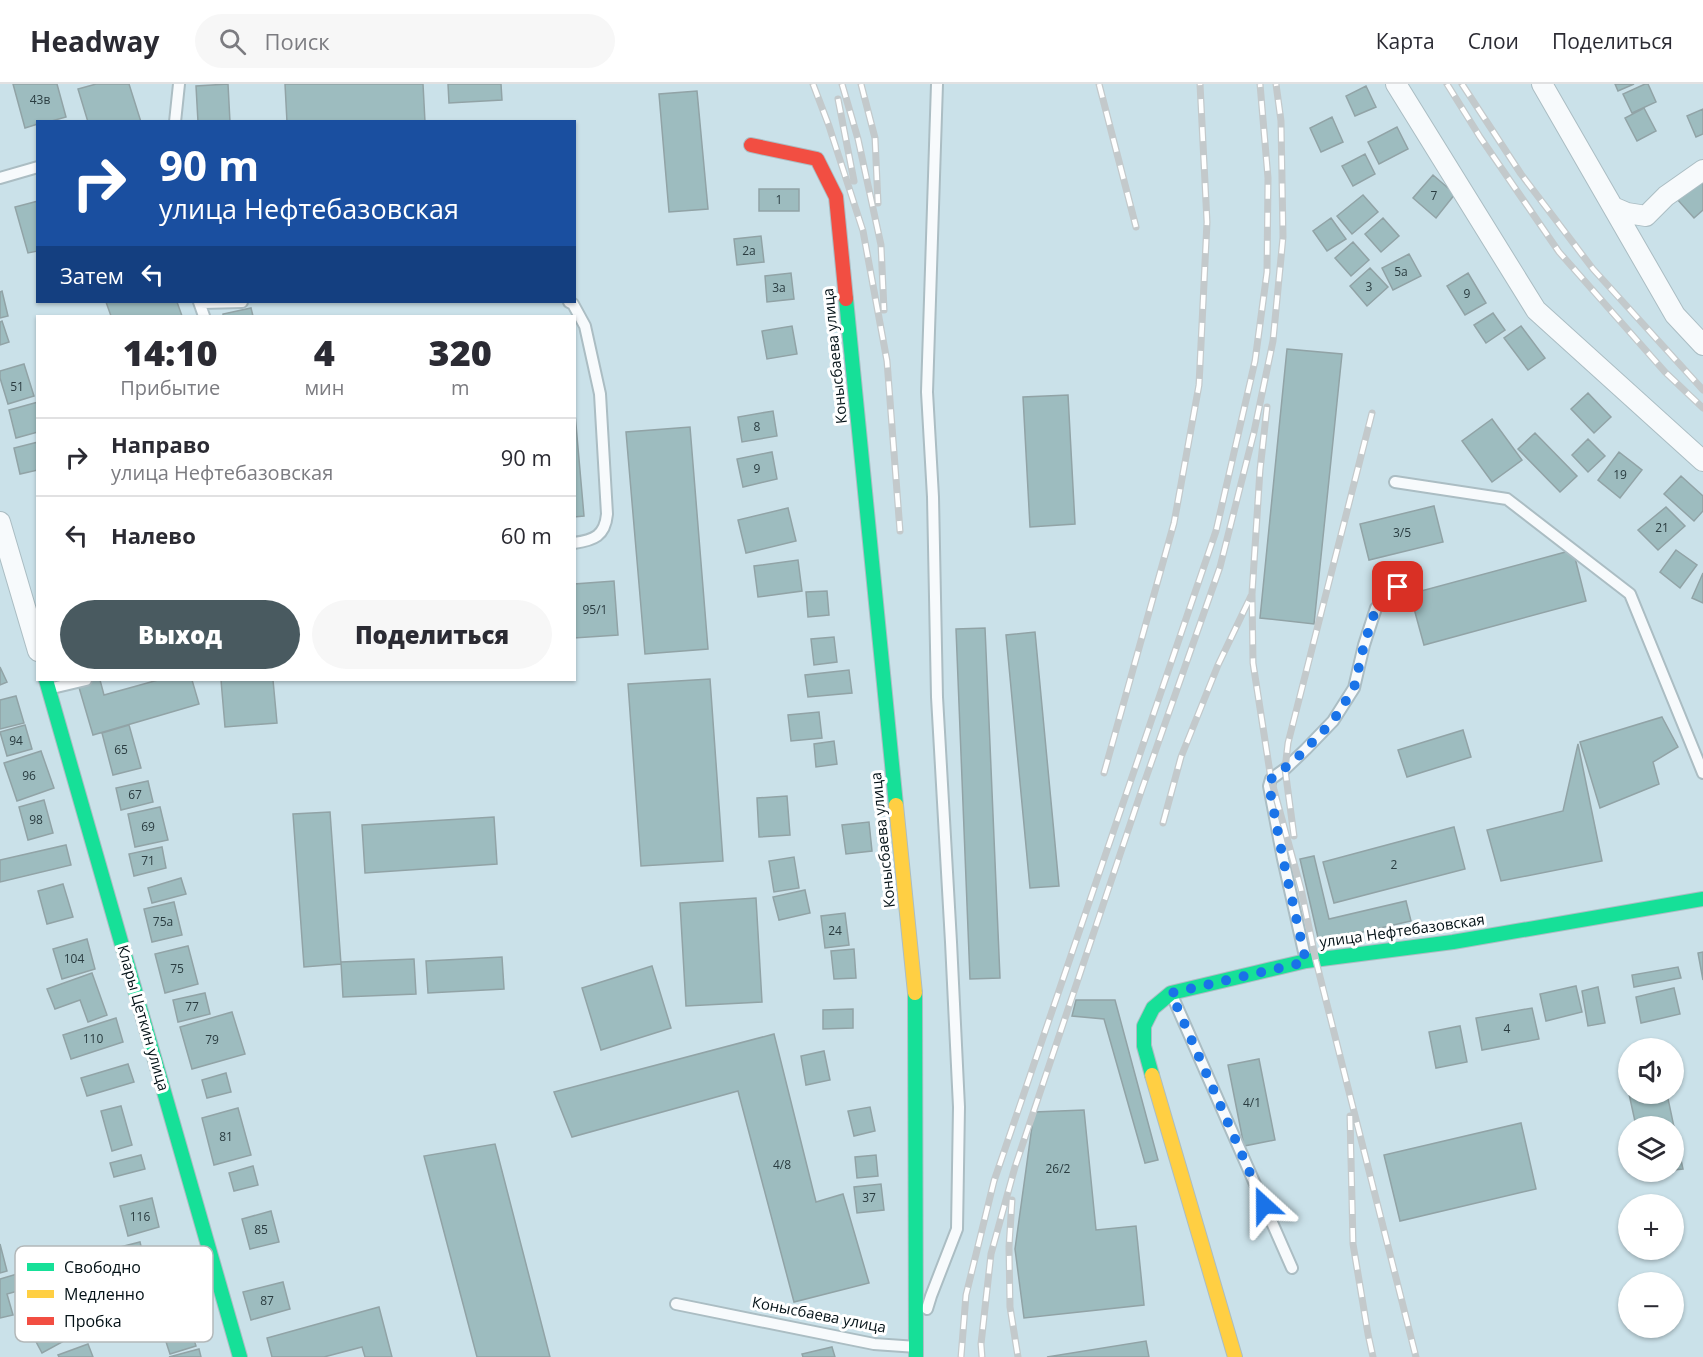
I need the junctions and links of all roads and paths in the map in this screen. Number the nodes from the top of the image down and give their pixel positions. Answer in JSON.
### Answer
{"nodes":[{"id":1,"x":179,"y":84,"type":"edge"},
{"id":2,"x":937,"y":84,"type":"edge"},
{"id":3,"x":1396,"y":84,"type":"edge"},
{"id":4,"x":1542,"y":84,"type":"edge"},
{"id":5,"x":175,"y":120,"type":"edge"},
{"id":6,"x":750,"y":145,"type":"dead end"},
{"id":7,"x":36,"y":168,"type":"edge"},
{"id":8,"x":1703,"y":170,"type":"edge"},
{"id":9,"x":0,"y":178,"type":"edge"},
{"id":10,"x":1613,"y":207,"type":"junction"},
{"id":11,"x":571,"y":303,"type":"edge"},
{"id":12,"x":1703,"y":345,"type":"edge"},
{"id":13,"x":1703,"y":461,"type":"edge"},
{"id":14,"x":1395,"y":482,"type":"dead end"},
{"id":15,"x":0,"y":522,"type":"edge"},
{"id":16,"x":576,"y":543,"type":"edge"},
{"id":17,"x":1398,"y":587,"type":"dead end"},
{"id":18,"x":36,"y":644,"type":"edge"},
{"id":19,"x":76,"y":681,"type":"edge"},
{"id":20,"x":47,"y":684,"type":"edge"},
{"id":21,"x":1703,"y":773,"type":"edge"},
{"id":22,"x":1703,"y":899,"type":"edge"},
{"id":23,"x":1306,"y":962,"type":"junction"},
{"id":24,"x":1171,"y":993,"type":"junction"},
{"id":25,"x":208,"y":1246,"type":"edge"},
{"id":26,"x":213,"y":1263,"type":"edge"},
{"id":27,"x":1292,"y":1268,"type":"dead end"},
{"id":28,"x":676,"y":1304,"type":"dead end"},
{"id":29,"x":917,"y":1352,"type":"edge"},
{"id":30,"x":240,"y":1357,"type":"edge"},
{"id":31,"x":1235,"y":1357,"type":"edge"}],
"edges":[{"from":1,"to":5,"type":"lane"},
{"from":2,"to":29,"type":"lane"},
{"from":3,"to":13,"type":"street"},
{"from":4,"to":10,"type":"street"},
{"from":6,"to":29,"type":"street","name":"Конысбаева улица"},
{"from":7,"to":9,"type":"lane"},
{"from":8,"to":10,"type":"street"},
{"from":10,"to":12,"type":"street"},
{"from":11,"to":16,"type":"lane"},
{"from":14,"to":21,"type":"lane"},
{"from":15,"to":18,"type":"street"},
{"from":17,"to":23,"type":"lane"},
{"from":19,"to":20,"type":"lane"},
{"from":20,"to":25,"type":"street","name":"Клары Цеткин улица"},
{"from":22,"to":23,"type":"street","name":"улица Нефтебазовская"},
{"from":23,"to":24,"type":"street","name":"улица Нефтебазовская"},
{"from":24,"to":27,"type":"lane"},
{"from":24,"to":31,"type":"street"},
{"from":26,"to":30,"type":"street","name":"Клары Цеткин улица"},
{"from":28,"to":29,"type":"lane","name":"Конысбаева улица"}]}
